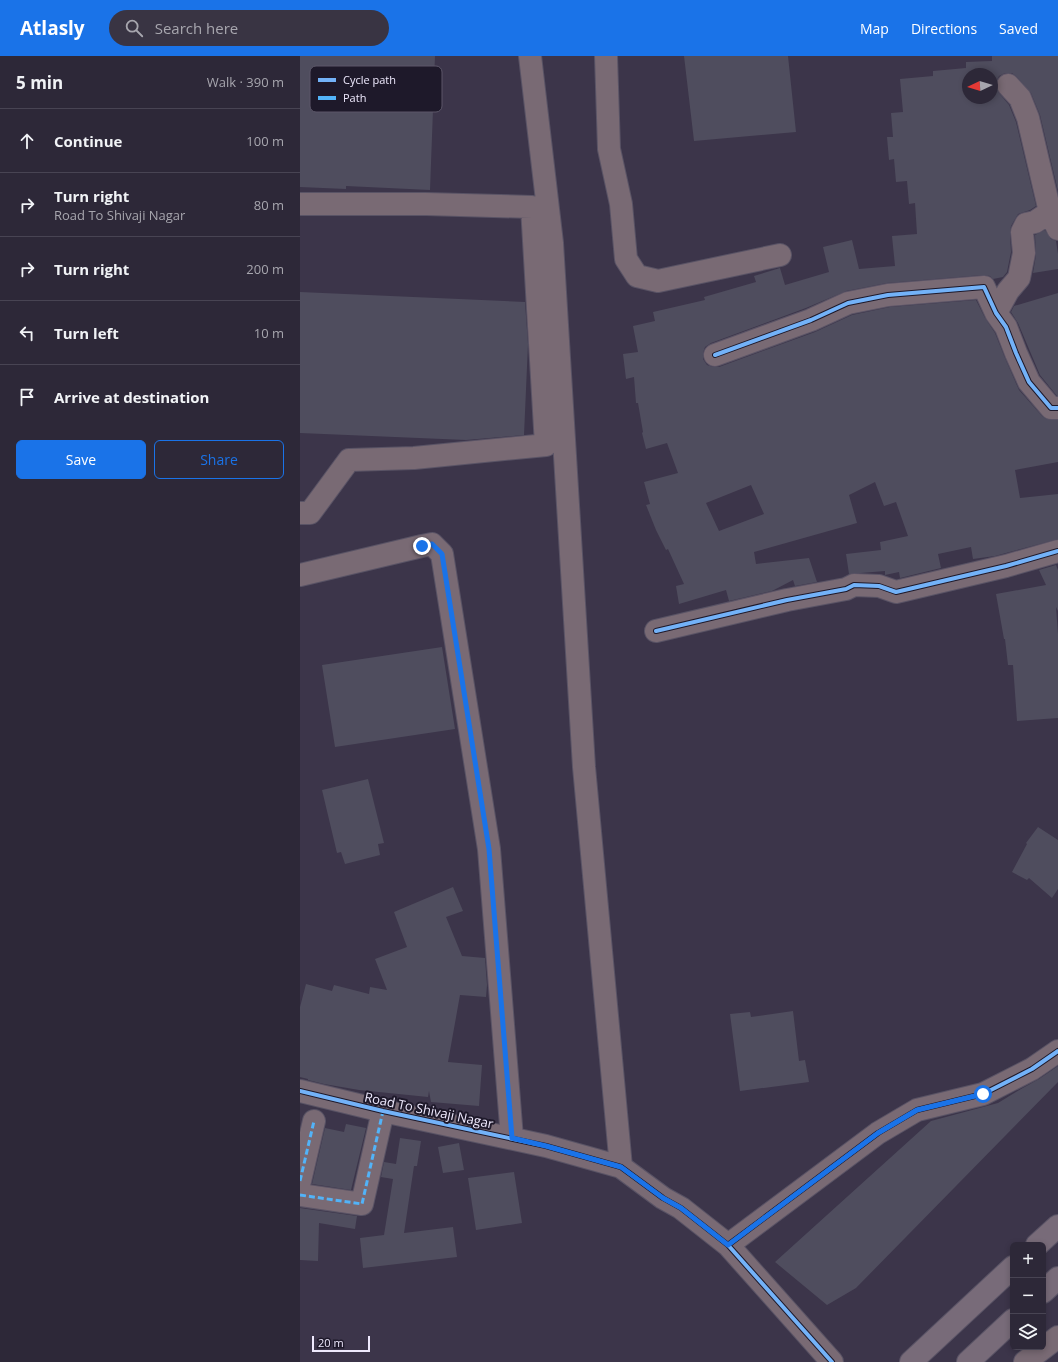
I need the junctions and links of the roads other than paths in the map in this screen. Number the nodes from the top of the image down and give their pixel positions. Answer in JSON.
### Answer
{"nodes":[{"id":1,"x":530,"y":56,"type":"edge"},
{"id":2,"x":606,"y":56,"type":"edge"},
{"id":3,"x":1008,"y":85,"type":"dead end"},
{"id":4,"x":300,"y":204,"type":"edge"},
{"id":5,"x":1054,"y":221,"type":"edge"},
{"id":6,"x":780,"y":255,"type":"dead end"},
{"id":7,"x":996,"y":313,"type":"junction"},
{"id":8,"x":715,"y":355,"type":"dead end"},
{"id":9,"x":1058,"y":408,"type":"edge"},
{"id":10,"x":300,"y":513,"type":"edge"},
{"id":11,"x":1058,"y":551,"type":"edge"},
{"id":12,"x":300,"y":575,"type":"edge"},
{"id":13,"x":656,"y":631,"type":"dead end"},
{"id":14,"x":1058,"y":1051,"type":"edge"},
{"id":15,"x":300,"y":1091,"type":"edge"},
{"id":16,"x":383,"y":1111,"type":"junction"},
{"id":17,"x":314,"y":1121,"type":"dead end"},
{"id":18,"x":512,"y":1138,"type":"junction"},
{"id":19,"x":621,"y":1167,"type":"junction"},
{"id":20,"x":300,"y":1181,"type":"edge"},
{"id":21,"x":300,"y":1195,"type":"edge"},
{"id":22,"x":1058,"y":1226,"type":"edge"},
{"id":23,"x":1040,"y":1242,"type":"edge"},
{"id":24,"x":728,"y":1245,"type":"junction"},
{"id":25,"x":1010,"y":1270,"type":"edge"},
{"id":26,"x":1058,"y":1278,"type":"edge"},
{"id":27,"x":1046,"y":1289,"type":"edge"},
{"id":28,"x":1010,"y":1323,"type":"edge"},
{"id":29,"x":1058,"y":1337,"type":"edge"},
{"id":30,"x":832,"y":1362,"type":"edge"},
{"id":31,"x":911,"y":1362,"type":"edge"},
{"id":32,"x":968,"y":1362,"type":"edge"},
{"id":33,"x":1025,"y":1362,"type":"edge"}],
"edges":[{"from":1,"to":19,"type":"street"},
{"from":2,"to":6,"type":"street"},
{"from":3,"to":5,"type":"street"},
{"from":4,"to":10,"type":"street"},
{"from":5,"to":7,"type":"street"},
{"from":7,"to":8,"type":"street"},
{"from":7,"to":9,"type":"street"},
{"from":11,"to":13,"type":"street"},
{"from":12,"to":18,"type":"street"},
{"from":14,"to":24,"type":"street"},
{"from":15,"to":16,"type":"street","name":"Road To Shivaji Nagar"},
{"from":16,"to":18,"type":"street","name":"Road To Shivaji Nagar"},
{"from":16,"to":21,"type":"street"},
{"from":17,"to":20,"type":"street"},
{"from":18,"to":19,"type":"street","name":"Road To Shivaji Nagar"},
{"from":19,"to":24,"type":"street","name":"Road To Shivaji Nagar"},
{"from":22,"to":23,"type":"main road"},
{"from":24,"to":30,"type":"street","name":"Road To Shivaji Nagar"},
{"from":25,"to":31,"type":"main road"},
{"from":26,"to":27,"type":"main road"},
{"from":28,"to":32,"type":"main road"},
{"from":29,"to":33,"type":"street"}]}
